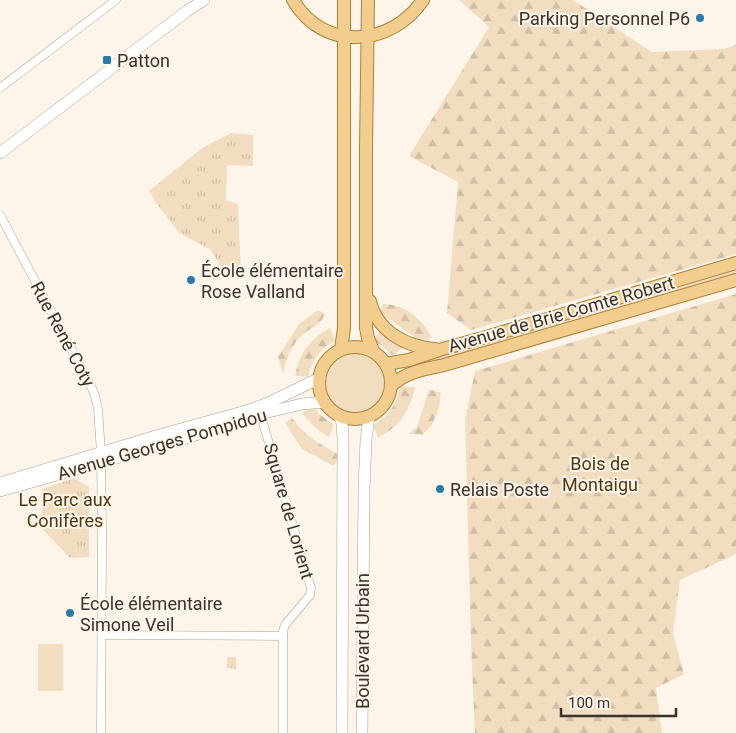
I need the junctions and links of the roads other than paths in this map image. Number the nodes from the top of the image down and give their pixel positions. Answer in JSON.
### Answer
{"nodes":[{"id":1,"x":116,"y":0,"type":"edge"},
{"id":2,"x":293,"y":0,"type":"edge"},
{"id":3,"x":344,"y":0,"type":"edge"},
{"id":4,"x":368,"y":0,"type":"edge"},
{"id":5,"x":423,"y":0,"type":"edge"},
{"id":6,"x":198,"y":1,"type":"edge"},
{"id":7,"x":0,"y":88,"type":"edge"},
{"id":8,"x":0,"y":148,"type":"edge"},
{"id":9,"x":0,"y":153,"type":"edge"},
{"id":10,"x":0,"y":215,"type":"edge"},
{"id":11,"x":736,"y":263,"type":"edge"},
{"id":12,"x":736,"y":280,"type":"edge"},
{"id":13,"x":366,"y":289,"type":"junction"},
{"id":14,"x":341,"y":349,"type":"junction"},
{"id":15,"x":439,"y":350,"type":"junction"},
{"id":16,"x":373,"y":351,"type":"junction"},
{"id":17,"x":386,"y":364,"type":"junction"},
{"id":18,"x":320,"y":378,"type":"junction"},
{"id":19,"x":391,"y":386,"type":"junction"},
{"id":20,"x":325,"y":402,"type":"junction"},
{"id":21,"x":259,"y":410,"type":"junction"},
{"id":22,"x":339,"y":415,"type":"junction"},
{"id":23,"x":369,"y":416,"type":"junction"},
{"id":24,"x":101,"y":457,"type":"junction"},
{"id":25,"x":0,"y":483,"type":"edge"},
{"id":26,"x":0,"y":491,"type":"edge"},
{"id":27,"x":102,"y":635,"type":"junction"},
{"id":28,"x":283,"y":636,"type":"junction"},
{"id":29,"x":101,"y":733,"type":"edge"},
{"id":30,"x":283,"y":733,"type":"edge"},
{"id":31,"x":342,"y":733,"type":"edge"},
{"id":32,"x":362,"y":733,"type":"edge"}],
"edges":[{"from":1,"to":7,"type":"street"},
{"from":2,"to":5,"type":"main road"},
{"from":3,"to":14,"type":"main road"},
{"from":4,"to":13,"type":"main road"},
{"from":6,"to":8,"type":"main road"},
{"from":6,"to":9,"type":"main road"},
{"from":10,"to":24,"type":"street","name":"Rue René Coty"},
{"from":11,"to":15,"type":"main road","name":"Avenue de Brie Comte Robert"},
{"from":12,"to":19,"type":"main road","name":"Avenue de Brie Comte Robert"},
{"from":13,"to":15,"type":"main road"},
{"from":13,"to":16,"type":"main road"},
{"from":14,"to":16,"type":"main road"},
{"from":14,"to":18,"type":"main road"},
{"from":15,"to":17,"type":"main road","name":"Avenue de Brie Comte Robert"},
{"from":16,"to":17,"type":"main road"},
{"from":17,"to":19,"type":"main road"},
{"from":18,"to":20,"type":"main road"},
{"from":18,"to":21,"type":"main road","name":"Avenue Georges Pompidou"},
{"from":19,"to":23,"type":"main road"},
{"from":20,"to":21,"type":"main road","name":"Avenue Georges Pompidou"},
{"from":20,"to":22,"type":"main road"},
{"from":21,"to":24,"type":"main road","name":"Avenue Georges Pompidou"},
{"from":21,"to":24,"type":"main road","name":"Avenue Georges Pompidou"},
{"from":21,"to":28,"type":"street","name":"Square de Lorient"},
{"from":22,"to":23,"type":"main road"},
{"from":22,"to":31,"type":"main road"},
{"from":23,"to":32,"type":"main road","name":"Boulevard Urbain"},
{"from":24,"to":25,"type":"main road","name":"Avenue Georges Pompidou"},
{"from":24,"to":26,"type":"main road","name":"Avenue Georges Pompidou"},
{"from":24,"to":27,"type":"street","name":"Rue René Coty"},
{"from":27,"to":28,"type":"street"},
{"from":27,"to":29,"type":"street","name":"Rue René Coty"},
{"from":28,"to":30,"type":"street"}]}
